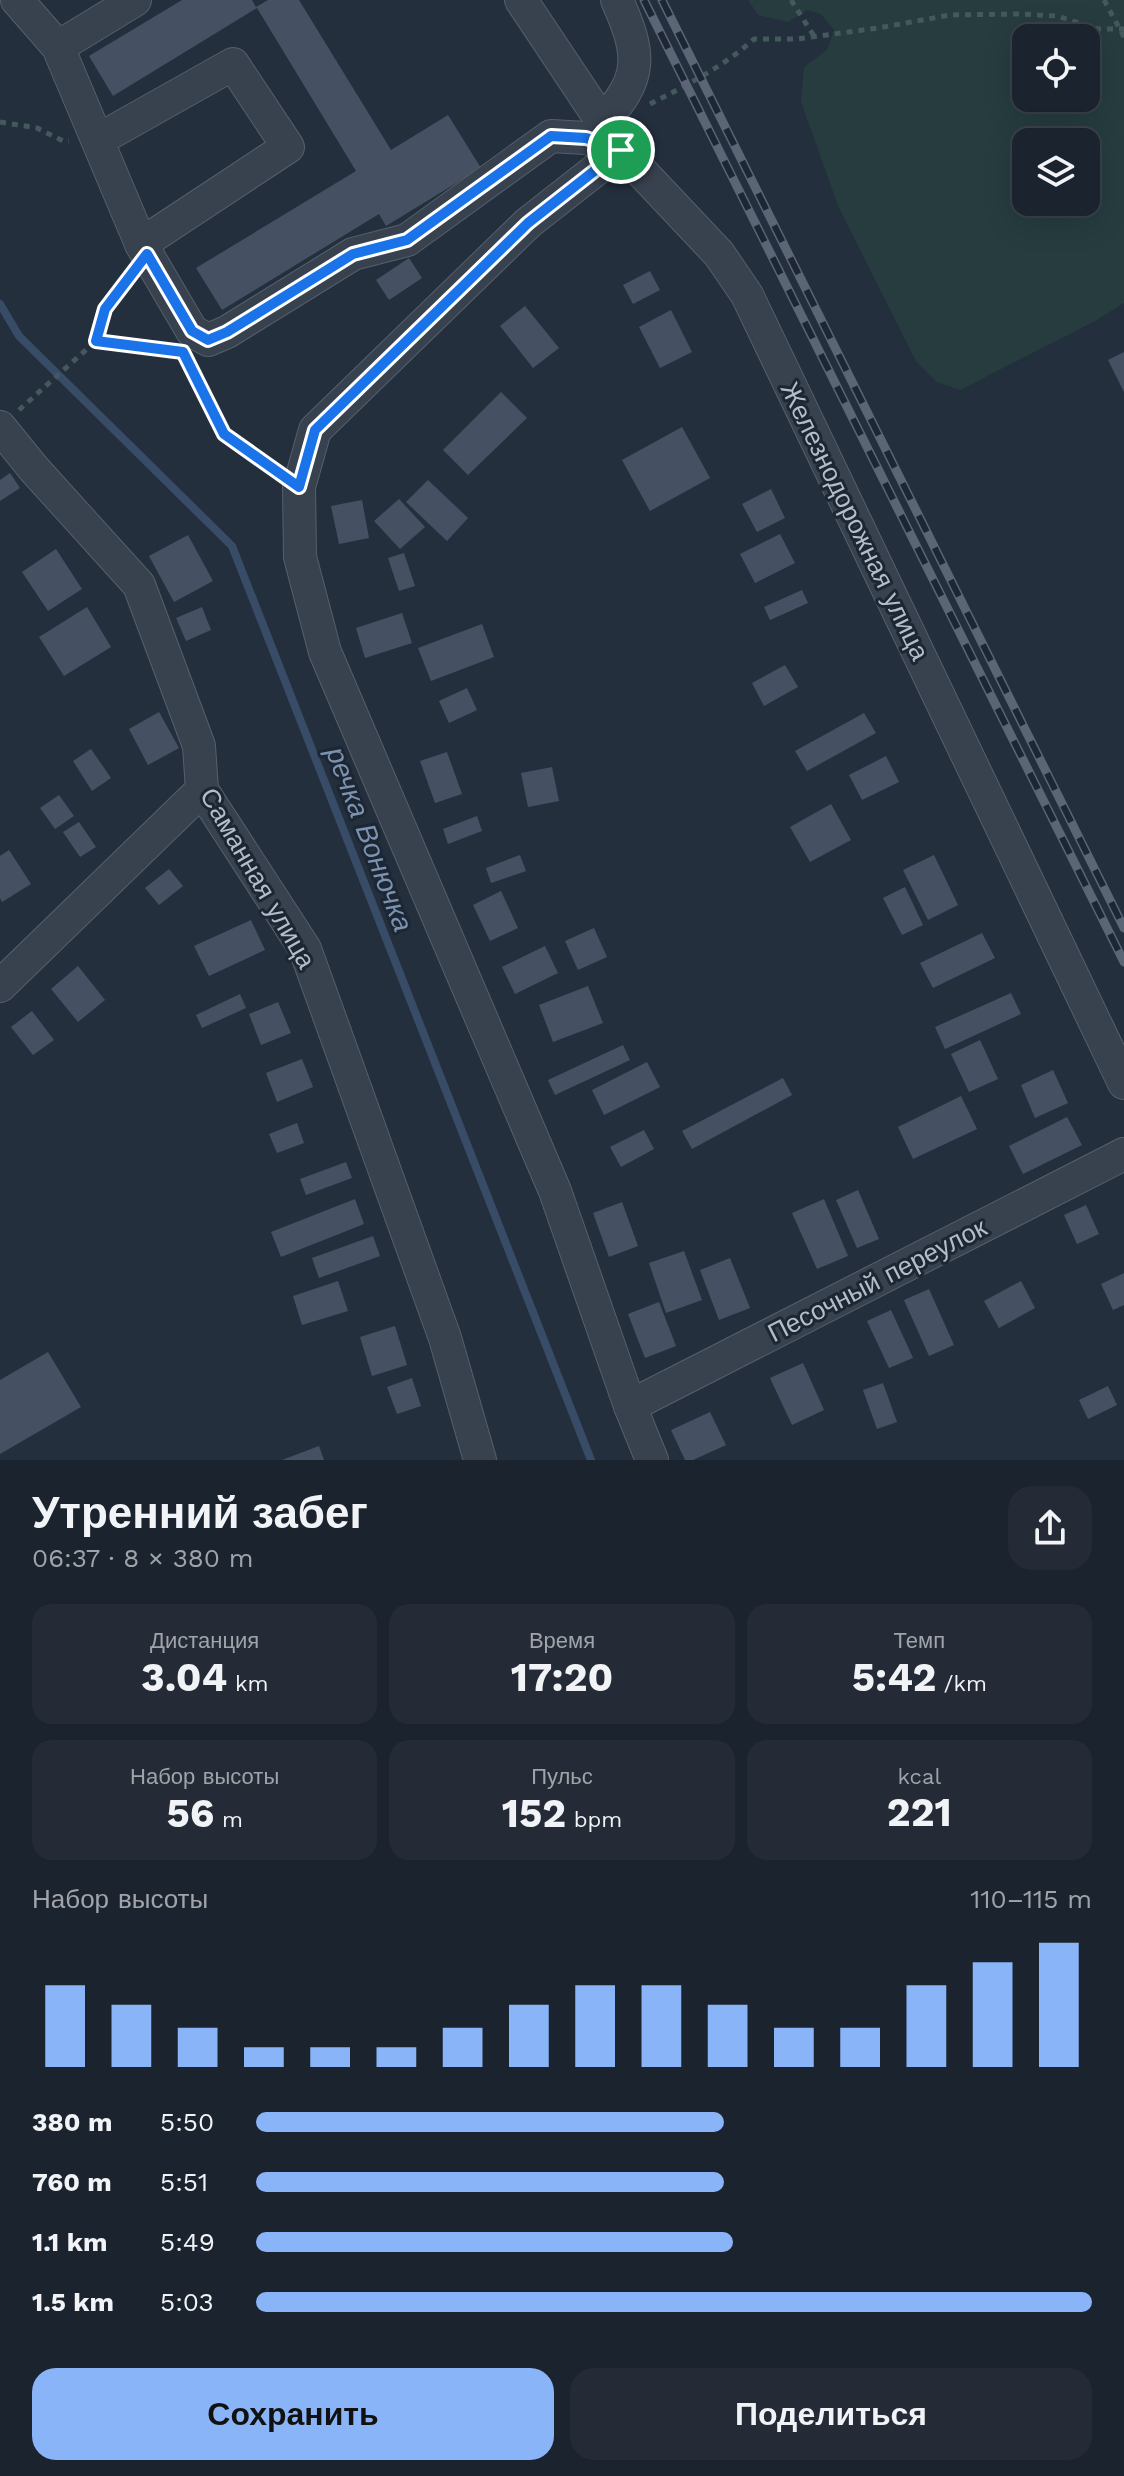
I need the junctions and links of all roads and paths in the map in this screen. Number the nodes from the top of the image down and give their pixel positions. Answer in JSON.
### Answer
{"nodes":[{"id":1,"x":17,"y":0,"type":"edge"},
{"id":2,"x":135,"y":0,"type":"edge"},
{"id":3,"x":521,"y":0,"type":"edge"},
{"id":4,"x":617,"y":0,"type":"edge"},
{"id":5,"x":791,"y":0,"type":"edge"},
{"id":6,"x":1104,"y":0,"type":"edge"},
{"id":7,"x":1122,"y":29,"type":"edge"},
{"id":8,"x":815,"y":36,"type":"junction"},
{"id":9,"x":1124,"y":37,"type":"edge"},
{"id":10,"x":58,"y":47,"type":"junction"},
{"id":11,"x":647,"y":105,"type":"dead end"},
{"id":12,"x":0,"y":122,"type":"edge"},
{"id":13,"x":601,"y":123,"type":"junction"},
{"id":14,"x":98,"y":140,"type":"junction"},
{"id":15,"x":621,"y":150,"type":"junction"},
{"id":16,"x":144,"y":249,"type":"junction"},
{"id":17,"x":96,"y":341,"type":"junction"},
{"id":18,"x":43,"y":388,"type":"dead end"},
{"id":19,"x":0,"y":427,"type":"edge"},
{"id":20,"x":299,"y":487,"type":"junction"},
{"id":21,"x":202,"y":790,"type":"junction"},
{"id":22,"x":5,"y":969,"type":"edge"},
{"id":23,"x":1124,"y":1083,"type":"edge"},
{"id":24,"x":1124,"y":1154,"type":"edge"},
{"id":25,"x":630,"y":1406,"type":"junction"},
{"id":26,"x":480,"y":1460,"type":"edge"},
{"id":27,"x":652,"y":1460,"type":"edge"}],
"edges":[{"from":1,"to":10,"type":"street"},
{"from":2,"to":10,"type":"street"},
{"from":3,"to":13,"type":"street","name":"Железнодорожная улица"},
{"from":4,"to":13,"type":"street"},
{"from":5,"to":8,"type":"path"},
{"from":6,"to":7,"type":"path"},
{"from":7,"to":8,"type":"path"},
{"from":7,"to":9,"type":"path"},
{"from":8,"to":11,"type":"path"},
{"from":10,"to":14,"type":"street"},
{"from":12,"to":14,"type":"path"},
{"from":13,"to":15,"type":"street","name":"Железнодорожная улица"},
{"from":14,"to":16,"type":"street"},
{"from":14,"to":16,"type":"street"},
{"from":15,"to":16,"type":"street"},
{"from":15,"to":20,"type":"street"},
{"from":15,"to":23,"type":"street","name":"Железнодорожная улица"},
{"from":16,"to":17,"type":"path"},
{"from":17,"to":18,"type":"path"},
{"from":17,"to":20,"type":"path"},
{"from":19,"to":21,"type":"street","name":"Саманная улица"},
{"from":20,"to":25,"type":"street"},
{"from":21,"to":22,"type":"street"},
{"from":21,"to":26,"type":"street","name":"Саманная улица"},
{"from":24,"to":25,"type":"street","name":"Песочный переулок"},
{"from":25,"to":27,"type":"street"}]}
